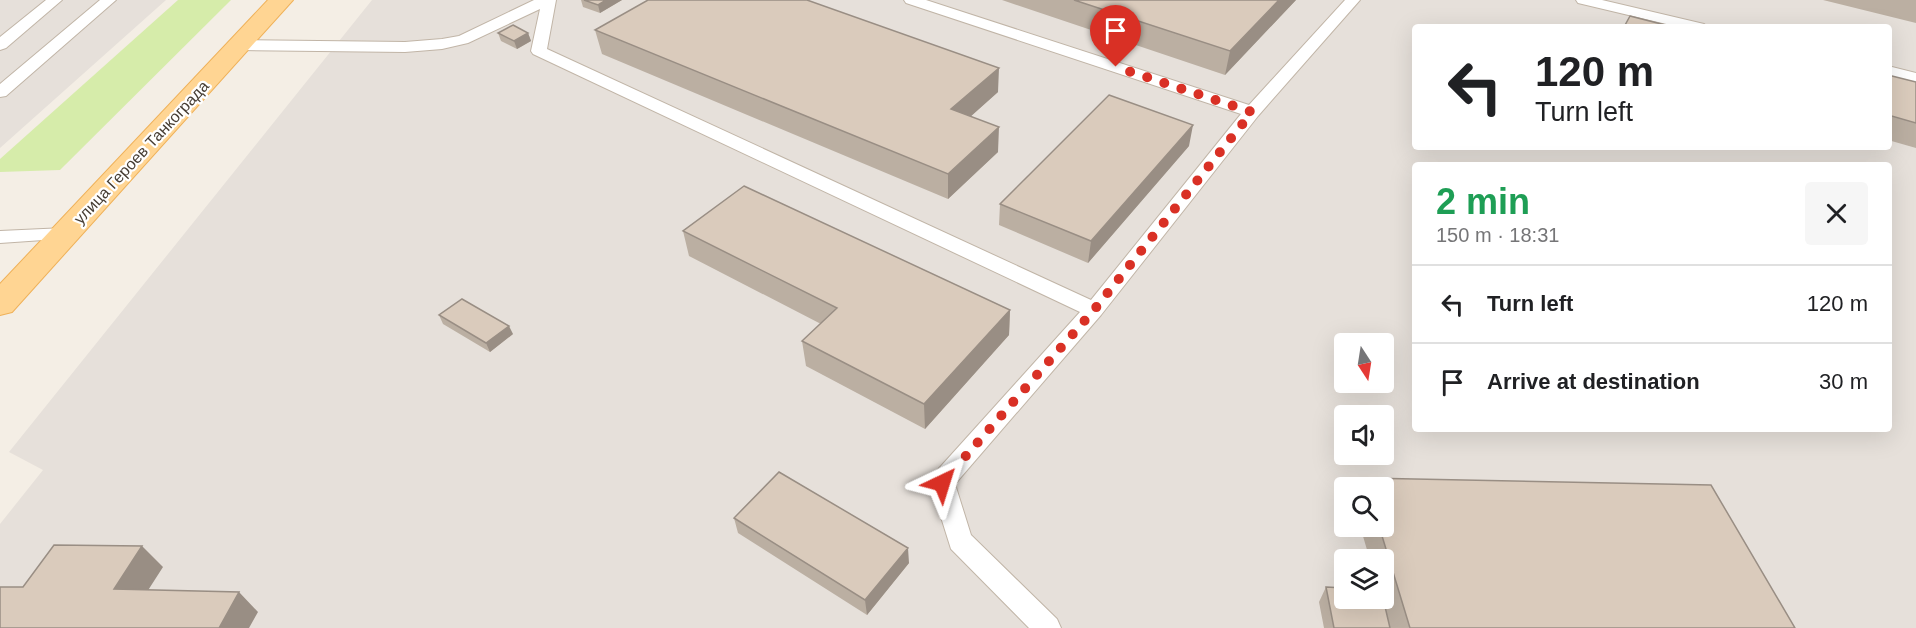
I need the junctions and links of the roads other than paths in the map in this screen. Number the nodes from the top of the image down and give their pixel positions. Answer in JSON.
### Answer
{"nodes":[{"id":1,"x":55,"y":0,"type":"edge"},
{"id":2,"x":109,"y":0,"type":"edge"},
{"id":3,"x":282,"y":0,"type":"edge"},
{"id":4,"x":548,"y":0,"type":"edge"},
{"id":5,"x":911,"y":0,"type":"edge"},
{"id":6,"x":1353,"y":0,"type":"edge"},
{"id":7,"x":1583,"y":0,"type":"edge"},
{"id":8,"x":1686,"y":24,"type":"edge"},
{"id":9,"x":0,"y":45,"type":"edge"},
{"id":10,"x":240,"y":45,"type":"junction"},
{"id":11,"x":1892,"y":72,"type":"edge"},
{"id":12,"x":1916,"y":78,"type":"edge"},
{"id":13,"x":0,"y":92,"type":"edge"},
{"id":14,"x":1252,"y":112,"type":"junction"},
{"id":15,"x":65,"y":234,"type":"junction"},
{"id":16,"x":0,"y":237,"type":"edge"},
{"id":17,"x":0,"y":304,"type":"edge"},
{"id":18,"x":1094,"y":310,"type":"junction"},
{"id":19,"x":1047,"y":628,"type":"edge"}],
"edges":[{"from":1,"to":9,"type":"lane"},
{"from":2,"to":13,"type":"lane"},
{"from":3,"to":10,"type":"main road","name":"улица Героев Танкограда"},
{"from":4,"to":10,"type":"lane"},
{"from":4,"to":18,"type":"lane"},
{"from":5,"to":14,"type":"lane"},
{"from":6,"to":14,"type":"lane"},
{"from":7,"to":8,"type":"lane"},
{"from":10,"to":15,"type":"main road","name":"улица Героев Танкограда"},
{"from":11,"to":12,"type":"lane"},
{"from":14,"to":18,"type":"lane"},
{"from":15,"to":16,"type":"lane"},
{"from":15,"to":17,"type":"main road","name":"улица Героев Танкограда"},
{"from":18,"to":19,"type":"lane"}]}
